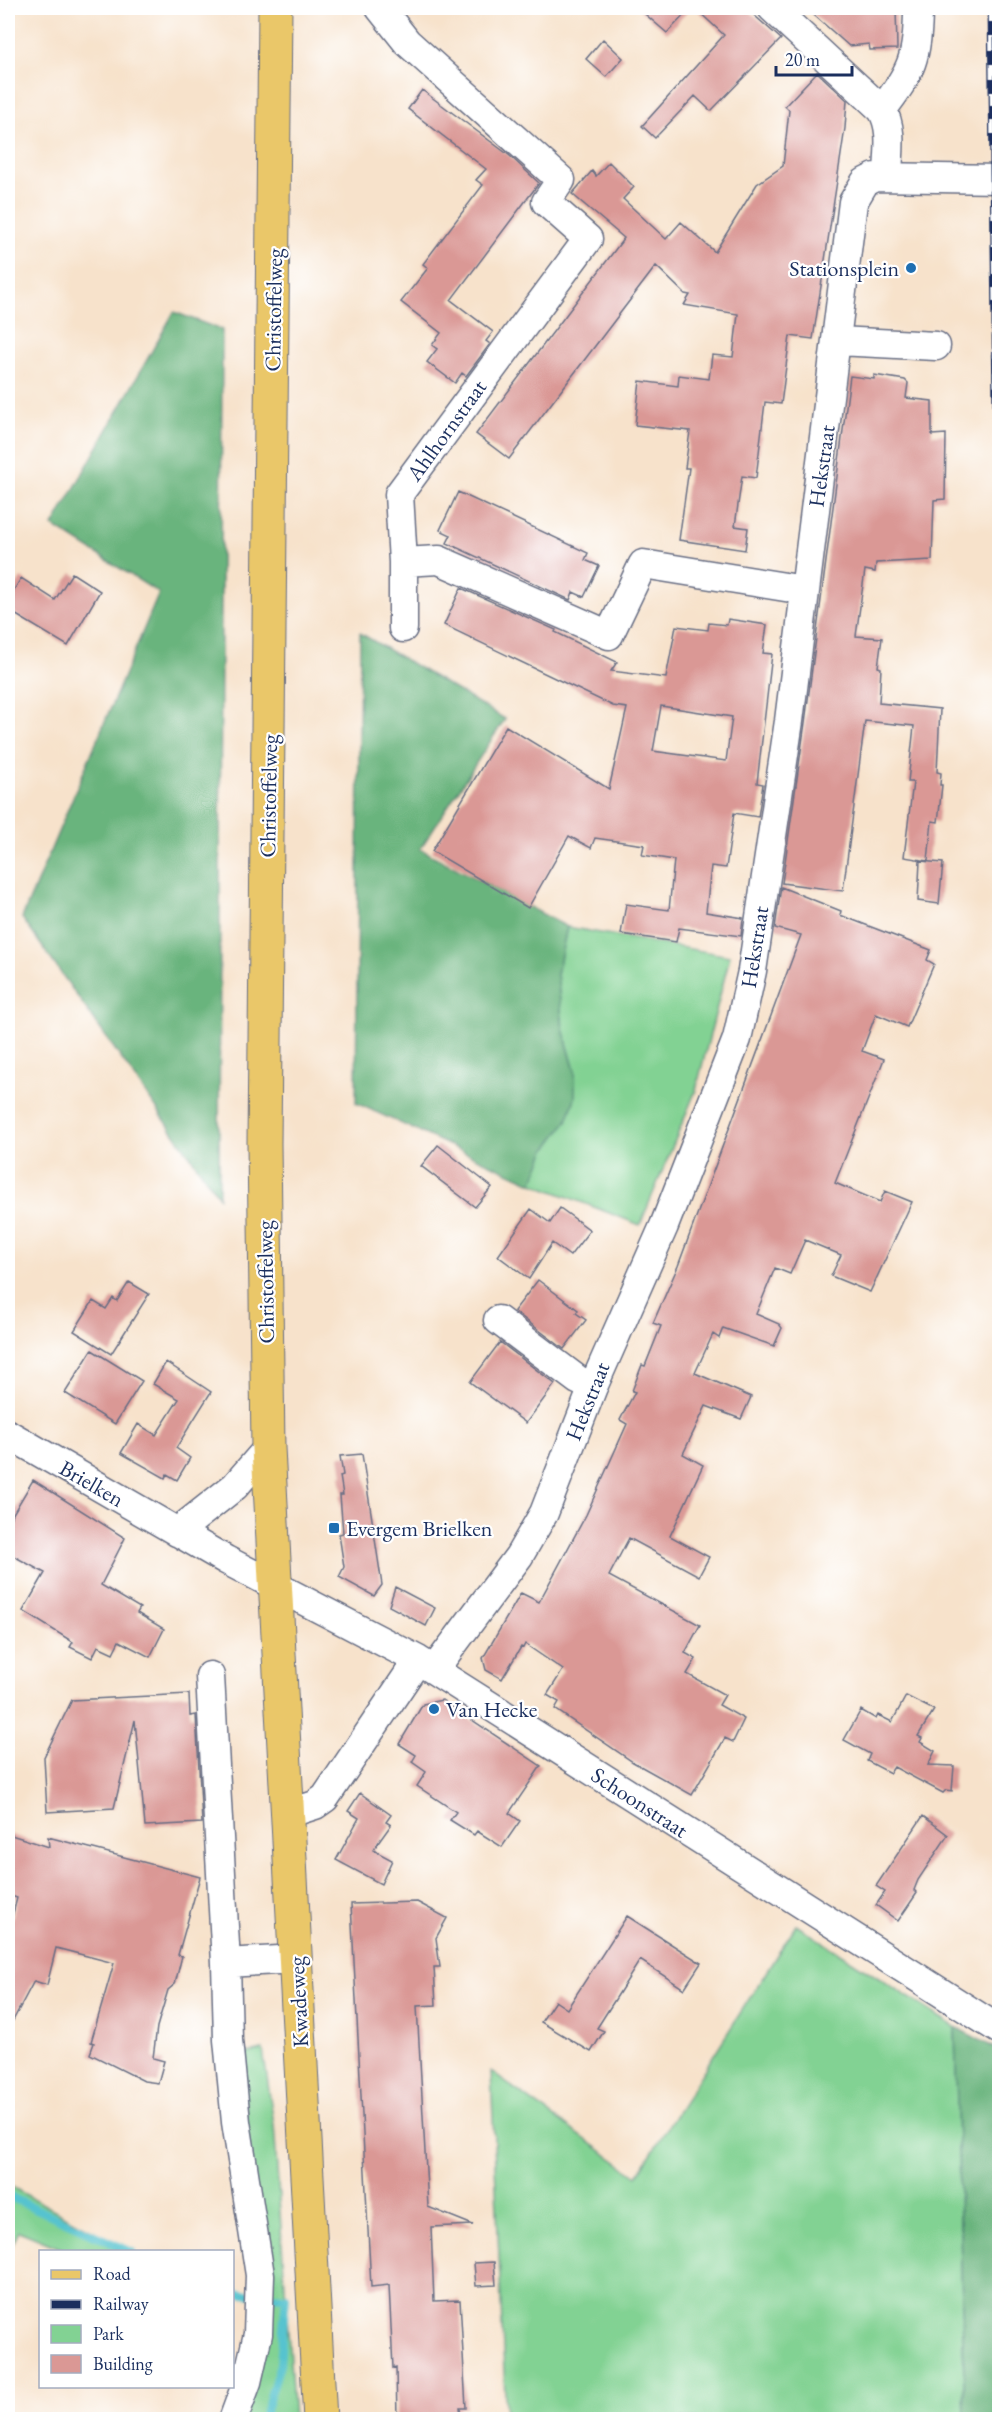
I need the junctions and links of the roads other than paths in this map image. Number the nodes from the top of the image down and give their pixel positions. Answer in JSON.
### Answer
{"nodes":[{"id":1,"x":275,"y":8,"type":"edge"},
{"id":2,"x":380,"y":8,"type":"edge"},
{"id":3,"x":772,"y":8,"type":"edge"},
{"id":4,"x":918,"y":8,"type":"edge"},
{"id":5,"x":882,"y":110,"type":"junction"},
{"id":6,"x":888,"y":177,"type":"junction"},
{"id":7,"x":999,"y":179,"type":"edge"},
{"id":8,"x":838,"y":341,"type":"junction"},
{"id":9,"x":936,"y":346,"type":"dead end"},
{"id":10,"x":404,"y":562,"type":"junction"},
{"id":11,"x":804,"y":590,"type":"junction"},
{"id":12,"x":403,"y":628,"type":"dead end"},
{"id":13,"x":498,"y":1320,"type":"dead end"},
{"id":14,"x":592,"y":1387,"type":"junction"},
{"id":15,"x":8,"y":1434,"type":"edge"},
{"id":16,"x":268,"y":1448,"type":"junction"},
{"id":17,"x":177,"y":1532,"type":"junction"},
{"id":18,"x":274,"y":1585,"type":"junction"},
{"id":19,"x":426,"y":1665,"type":"junction"},
{"id":20,"x":210,"y":1676,"type":"dead end"},
{"id":21,"x":287,"y":1814,"type":"junction"},
{"id":22,"x":296,"y":1959,"type":"junction"},
{"id":23,"x":226,"y":1963,"type":"junction"},
{"id":24,"x":999,"y":2030,"type":"edge"},
{"id":25,"x":233,"y":2420,"type":"edge"},
{"id":26,"x":320,"y":2420,"type":"edge"}],
"edges":[{"from":1,"to":16,"type":"main road","name":"Christoffelweg"},
{"from":2,"to":10,"type":"street","name":"Ahlhornstraat"},
{"from":3,"to":5,"type":"street"},
{"from":4,"to":5,"type":"street"},
{"from":5,"to":6,"type":"street"},
{"from":6,"to":7,"type":"street"},
{"from":6,"to":8,"type":"street","name":"Hekstraat"},
{"from":8,"to":9,"type":"street"},
{"from":8,"to":11,"type":"street","name":"Hekstraat"},
{"from":10,"to":11,"type":"street"},
{"from":10,"to":12,"type":"street"},
{"from":11,"to":14,"type":"street","name":"Hekstraat"},
{"from":13,"to":14,"type":"street"},
{"from":14,"to":19,"type":"street","name":"Hekstraat"},
{"from":15,"to":17,"type":"street","name":"Brielken"},
{"from":16,"to":17,"type":"street"},
{"from":16,"to":18,"type":"main road","name":"Christoffelweg"},
{"from":17,"to":18,"type":"street","name":"Brielken"},
{"from":18,"to":19,"type":"street","name":"Schoonstraat"},
{"from":18,"to":21,"type":"main road","name":"Kwadeweg"},
{"from":19,"to":21,"type":"street","name":"Hekstraat"},
{"from":19,"to":24,"type":"street","name":"Schoonstraat"},
{"from":20,"to":23,"type":"street"},
{"from":21,"to":22,"type":"main road","name":"Kwadeweg"},
{"from":22,"to":23,"type":"street"},
{"from":22,"to":26,"type":"main road","name":"Kwadeweg"},
{"from":23,"to":25,"type":"street"}]}
